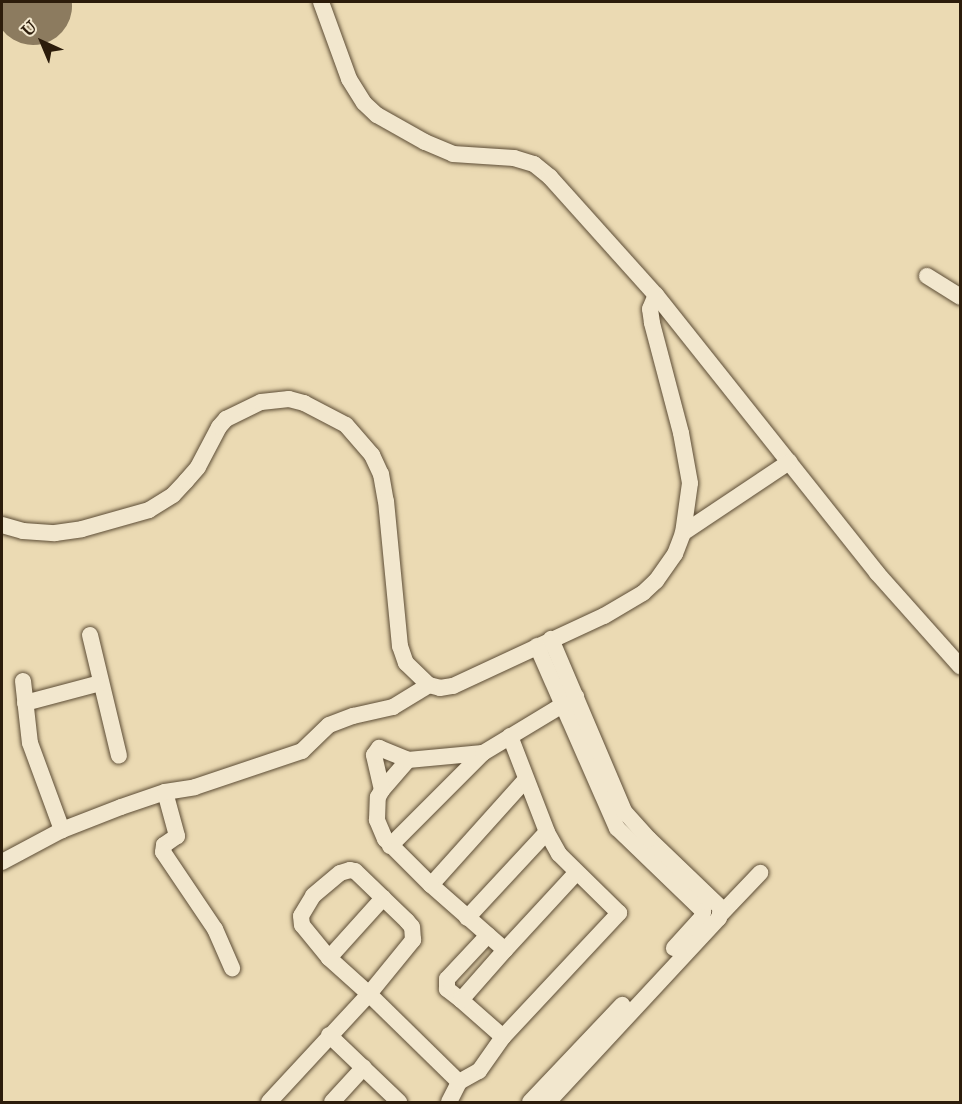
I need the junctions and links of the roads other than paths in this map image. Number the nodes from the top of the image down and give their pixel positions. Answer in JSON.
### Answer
{"nodes":[{"id":1,"x":321,"y":2,"type":"edge"},
{"id":2,"x":927,"y":276,"type":"dead end"},
{"id":3,"x":656,"y":295,"type":"junction"},
{"id":4,"x":960,"y":297,"type":"edge"},
{"id":5,"x":789,"y":462,"type":"junction"},
{"id":6,"x":2,"y":525,"type":"edge"},
{"id":7,"x":683,"y":533,"type":"junction"},
{"id":8,"x":90,"y":634,"type":"dead end"},
{"id":9,"x":544,"y":643,"type":"junction"},
{"id":10,"x":960,"y":666,"type":"edge"},
{"id":11,"x":24,"y":681,"type":"dead end"},
{"id":12,"x":100,"y":683,"type":"junction"},
{"id":13,"x":429,"y":685,"type":"junction"},
{"id":14,"x":569,"y":700,"type":"junction"},
{"id":15,"x":25,"y":703,"type":"junction"},
{"id":16,"x":510,"y":736,"type":"junction"},
{"id":17,"x":483,"y":753,"type":"junction"},
{"id":18,"x":119,"y":756,"type":"dead end"},
{"id":19,"x":408,"y":760,"type":"junction"},
{"id":20,"x":526,"y":779,"type":"junction"},
{"id":21,"x":382,"y":790,"type":"junction"},
{"id":22,"x":165,"y":792,"type":"junction"},
{"id":23,"x":62,"y":830,"type":"junction"},
{"id":24,"x":547,"y":832,"type":"junction"},
{"id":25,"x":390,"y":846,"type":"junction"},
{"id":26,"x":2,"y":862,"type":"edge"},
{"id":27,"x":576,"y":873,"type":"junction"},
{"id":28,"x":760,"y":873,"type":"dead end"},
{"id":29,"x":431,"y":885,"type":"junction"},
{"id":30,"x":383,"y":898,"type":"junction"},
{"id":31,"x":721,"y":914,"type":"junction"},
{"id":32,"x":467,"y":918,"type":"junction"},
{"id":33,"x":488,"y":935,"type":"junction"},
{"id":34,"x":505,"y":950,"type":"junction"},
{"id":35,"x":329,"y":958,"type":"junction"},
{"id":36,"x":232,"y":968,"type":"dead end"},
{"id":37,"x":369,"y":993,"type":"junction"},
{"id":38,"x":461,"y":1000,"type":"junction"},
{"id":39,"x":329,"y":1035,"type":"junction"},
{"id":40,"x":503,"y":1037,"type":"junction"},
{"id":41,"x":364,"y":1067,"type":"junction"},
{"id":42,"x":459,"y":1082,"type":"junction"},
{"id":43,"x":269,"y":1102,"type":"edge"},
{"id":44,"x":332,"y":1102,"type":"edge"},
{"id":45,"x":398,"y":1102,"type":"edge"},
{"id":46,"x":448,"y":1102,"type":"edge"},
{"id":47,"x":530,"y":1102,"type":"edge"},
{"id":48,"x":548,"y":1102,"type":"edge"}],
"edges":[{"from":1,"to":3,"type":"street"},
{"from":2,"to":4,"type":"street"},
{"from":3,"to":5,"type":"street"},
{"from":3,"to":7,"type":"street"},
{"from":5,"to":7,"type":"street"},
{"from":5,"to":10,"type":"street"},
{"from":6,"to":13,"type":"street"},
{"from":7,"to":9,"type":"street"},
{"from":8,"to":12,"type":"street"},
{"from":9,"to":13,"type":"street"},
{"from":9,"to":14,"type":"street"},
{"from":11,"to":15,"type":"street"},
{"from":12,"to":15,"type":"street"},
{"from":12,"to":18,"type":"street"},
{"from":13,"to":22,"type":"street"},
{"from":14,"to":16,"type":"street"},
{"from":14,"to":31,"type":"street"},
{"from":14,"to":47,"type":"street"},
{"from":15,"to":23,"type":"street"},
{"from":16,"to":17,"type":"street"},
{"from":16,"to":20,"type":"street"},
{"from":17,"to":19,"type":"street"},
{"from":17,"to":25,"type":"street"},
{"from":19,"to":21,"type":"street"},
{"from":19,"to":21,"type":"street"},
{"from":20,"to":24,"type":"street"},
{"from":20,"to":29,"type":"street"},
{"from":21,"to":25,"type":"street"},
{"from":22,"to":23,"type":"street"},
{"from":22,"to":36,"type":"street"},
{"from":23,"to":26,"type":"street"},
{"from":24,"to":27,"type":"street"},
{"from":24,"to":32,"type":"street"},
{"from":25,"to":29,"type":"street"},
{"from":27,"to":34,"type":"street"},
{"from":27,"to":40,"type":"street"},
{"from":28,"to":31,"type":"street"},
{"from":29,"to":32,"type":"street"},
{"from":30,"to":35,"type":"street"},
{"from":30,"to":35,"type":"street"},
{"from":30,"to":37,"type":"street"},
{"from":31,"to":48,"type":"street"},
{"from":32,"to":33,"type":"street"},
{"from":33,"to":34,"type":"street"},
{"from":33,"to":38,"type":"street"},
{"from":34,"to":38,"type":"street"},
{"from":35,"to":37,"type":"street"},
{"from":37,"to":39,"type":"street"},
{"from":37,"to":42,"type":"street"},
{"from":38,"to":40,"type":"street"},
{"from":39,"to":41,"type":"street"},
{"from":39,"to":43,"type":"street"},
{"from":40,"to":42,"type":"street"},
{"from":41,"to":44,"type":"street"},
{"from":41,"to":45,"type":"street"},
{"from":42,"to":46,"type":"street"}]}
